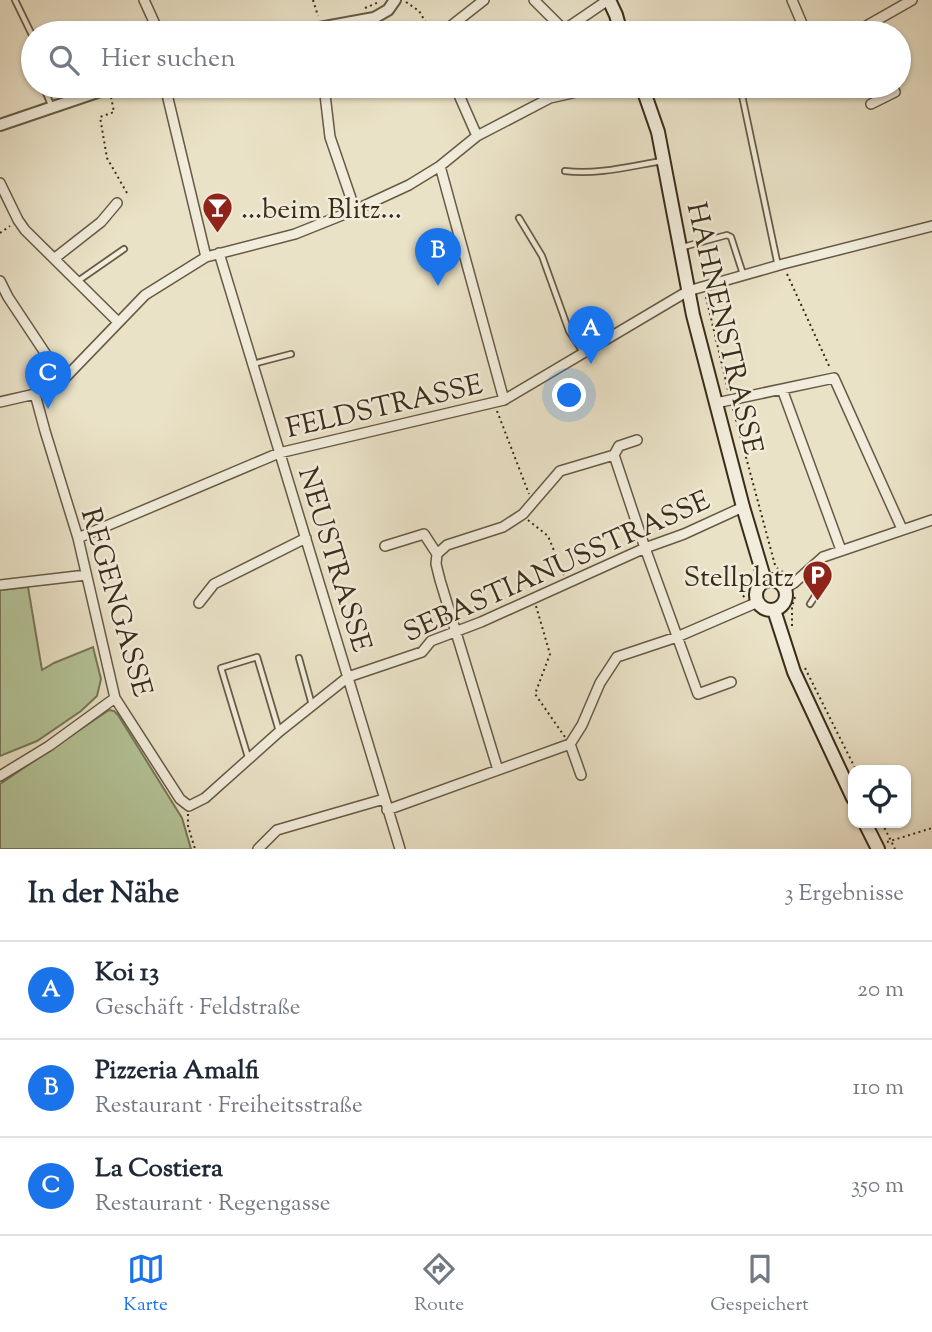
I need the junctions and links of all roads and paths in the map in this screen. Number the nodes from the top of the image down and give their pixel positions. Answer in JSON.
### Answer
{"nodes":[{"id":1,"x":15,"y":0,"type":"edge"},
{"id":2,"x":144,"y":0,"type":"edge"},
{"id":3,"x":313,"y":0,"type":"edge"},
{"id":4,"x":383,"y":0,"type":"edge"},
{"id":5,"x":484,"y":0,"type":"edge"},
{"id":6,"x":534,"y":0,"type":"edge"},
{"id":7,"x":609,"y":0,"type":"edge"},
{"id":8,"x":792,"y":0,"type":"edge"},
{"id":9,"x":912,"y":0,"type":"edge"},
{"id":10,"x":400,"y":1,"type":"edge"},
{"id":11,"x":366,"y":8,"type":"dead end"},
{"id":12,"x":318,"y":16,"type":"dead end"},
{"id":13,"x":25,"y":21,"type":"edge"},
{"id":14,"x":154,"y":21,"type":"edge"},
{"id":15,"x":361,"y":21,"type":"edge"},
{"id":16,"x":425,"y":21,"type":"edge"},
{"id":17,"x":457,"y":21,"type":"edge"},
{"id":18,"x":554,"y":21,"type":"edge"},
{"id":19,"x":580,"y":21,"type":"edge"},
{"id":20,"x":618,"y":21,"type":"edge"},
{"id":21,"x":801,"y":21,"type":"edge"},
{"id":22,"x":881,"y":21,"type":"edge"},
{"id":23,"x":49,"y":98,"type":"edge"},
{"id":24,"x":81,"y":98,"type":"edge"},
{"id":25,"x":113,"y":98,"type":"edge"},
{"id":26,"x":168,"y":98,"type":"edge"},
{"id":27,"x":325,"y":98,"type":"edge"},
{"id":28,"x":460,"y":98,"type":"edge"},
{"id":29,"x":551,"y":98,"type":"edge"},
{"id":30,"x":646,"y":98,"type":"edge"},
{"id":31,"x":743,"y":98,"type":"edge"},
{"id":32,"x":883,"y":98,"type":"edge"},
{"id":33,"x":871,"y":104,"type":"dead end"},
{"id":34,"x":52,"y":108,"type":"junction"},
{"id":35,"x":0,"y":125,"type":"edge"},
{"id":36,"x":477,"y":136,"type":"junction"},
{"id":37,"x":663,"y":160,"type":"junction"},
{"id":38,"x":440,"y":166,"type":"junction"},
{"id":39,"x":565,"y":171,"type":"dead end"},
{"id":40,"x":0,"y":183,"type":"edge"},
{"id":41,"x":117,"y":203,"type":"joint"},
{"id":42,"x":355,"y":210,"type":"junction"},
{"id":43,"x":519,"y":218,"type":"dead end"},
{"id":44,"x":19,"y":220,"type":"junction"},
{"id":45,"x":932,"y":226,"type":"edge"},
{"id":46,"x":0,"y":233,"type":"edge"},
{"id":47,"x":680,"y":248,"type":"junction"},
{"id":48,"x":124,"y":249,"type":"dead end"},
{"id":49,"x":219,"y":253,"type":"junction"},
{"id":50,"x":206,"y":257,"type":"junction"},
{"id":51,"x":55,"y":258,"type":"junction"},
{"id":52,"x":780,"y":265,"type":"junction"},
{"id":53,"x":744,"y":275,"type":"junction"},
{"id":54,"x":0,"y":281,"type":"edge"},
{"id":55,"x":78,"y":281,"type":"junction"},
{"id":56,"x":704,"y":287,"type":"junction"},
{"id":57,"x":688,"y":291,"type":"junction"},
{"id":58,"x":118,"y":322,"type":"junction"},
{"id":59,"x":584,"y":353,"type":"junction"},
{"id":60,"x":292,"y":354,"type":"dead end"},
{"id":61,"x":252,"y":364,"type":"junction"},
{"id":62,"x":834,"y":377,"type":"junction"},
{"id":63,"x":63,"y":380,"type":"junction"},
{"id":64,"x":782,"y":389,"type":"junction"},
{"id":65,"x":35,"y":394,"type":"junction"},
{"id":66,"x":730,"y":400,"type":"junction"},
{"id":67,"x":0,"y":402,"type":"edge"},
{"id":68,"x":499,"y":402,"type":"junction"},
{"id":69,"x":716,"y":403,"type":"junction"},
{"id":70,"x":637,"y":440,"type":"dead end"},
{"id":71,"x":279,"y":453,"type":"junction"},
{"id":72,"x":614,"y":455,"type":"junction"},
{"id":73,"x":533,"y":503,"type":"junction"},
{"id":74,"x":743,"y":507,"type":"junction"},
{"id":75,"x":523,"y":514,"type":"junction"},
{"id":76,"x":932,"y":520,"type":"edge"},
{"id":77,"x":902,"y":529,"type":"junction"},
{"id":78,"x":78,"y":538,"type":"junction"},
{"id":79,"x":306,"y":538,"type":"junction"},
{"id":80,"x":385,"y":546,"type":"dead end"},
{"id":81,"x":645,"y":548,"type":"junction"},
{"id":82,"x":841,"y":550,"type":"junction"},
{"id":83,"x":437,"y":554,"type":"junction"},
{"id":84,"x":813,"y":566,"type":"junction"},
{"id":85,"x":86,"y":575,"type":"junction"},
{"id":86,"x":765,"y":581,"type":"junction"},
{"id":87,"x":567,"y":583,"type":"junction"},
{"id":88,"x":0,"y":585,"type":"edge"},
{"id":89,"x":790,"y":586,"type":"junction"},
{"id":90,"x":534,"y":599,"type":"junction"},
{"id":91,"x":758,"y":602,"type":"junction"},
{"id":92,"x":199,"y":603,"type":"dead end"},
{"id":93,"x":810,"y":604,"type":"dead end"},
{"id":94,"x":774,"y":610,"type":"junction"},
{"id":95,"x":457,"y":631,"type":"junction"},
{"id":96,"x":793,"y":631,"type":"dead end"},
{"id":97,"x":677,"y":637,"type":"junction"},
{"id":98,"x":299,"y":658,"type":"dead end"},
{"id":99,"x":802,"y":662,"type":"dead end"},
{"id":100,"x":348,"y":677,"type":"junction"},
{"id":101,"x":731,"y":682,"type":"dead end"},
{"id":102,"x":115,"y":698,"type":"junction"},
{"id":103,"x":312,"y":705,"type":"junction"},
{"id":104,"x":280,"y":732,"type":"junction"},
{"id":105,"x":570,"y":744,"type":"junction"},
{"id":106,"x":248,"y":760,"type":"junction"},
{"id":107,"x":854,"y":765,"type":"edge"},
{"id":108,"x":498,"y":769,"type":"junction"},
{"id":109,"x":581,"y":775,"type":"dead end"},
{"id":110,"x":0,"y":776,"type":"edge"},
{"id":111,"x":848,"y":787,"type":"edge"},
{"id":112,"x":384,"y":799,"type":"junction"},
{"id":113,"x":189,"y":806,"type":"junction"},
{"id":114,"x":387,"y":810,"type":"junction"},
{"id":115,"x":867,"y":828,"type":"edge"},
{"id":116,"x":884,"y":828,"type":"edge"},
{"id":117,"x":932,"y":828,"type":"edge"},
{"id":118,"x":890,"y":840,"type":"junction"},
{"id":119,"x":877,"y":848,"type":"edge"},
{"id":120,"x":195,"y":849,"type":"edge"},
{"id":121,"x":258,"y":849,"type":"edge"},
{"id":122,"x":400,"y":849,"type":"edge"},
{"id":123,"x":895,"y":849,"type":"edge"}],
"edges":[{"from":1,"to":13,"type":"lane"},
{"from":2,"to":14,"type":"street"},
{"from":3,"to":12,"type":"path"},
{"from":4,"to":11,"type":"path"},
{"from":5,"to":17,"type":"street"},
{"from":6,"to":18,"type":"street"},
{"from":7,"to":19,"type":"street"},
{"from":7,"to":20,"type":"main road"},
{"from":8,"to":21,"type":"street"},
{"from":9,"to":22,"type":"street"},
{"from":10,"to":15,"type":"street"},
{"from":10,"to":16,"type":"path"},
{"from":23,"to":34,"type":"lane"},
{"from":24,"to":34,"type":"street"},
{"from":25,"to":41,"type":"path"},
{"from":26,"to":50,"type":"street"},
{"from":27,"to":42,"type":"street"},
{"from":28,"to":36,"type":"street"},
{"from":29,"to":36,"type":"street"},
{"from":30,"to":37,"type":"main road","name":"HAHNENSTRASSE"},
{"from":31,"to":52,"type":"lane"},
{"from":32,"to":33,"type":"street"},
{"from":34,"to":35,"type":"street"},
{"from":36,"to":38,"type":"street"},
{"from":37,"to":39,"type":"lane"},
{"from":37,"to":47,"type":"main road","name":"HAHNENSTRASSE"},
{"from":38,"to":42,"type":"street"},
{"from":38,"to":68,"type":"street"},
{"from":40,"to":44,"type":"street"},
{"from":41,"to":51,"type":"street"},
{"from":42,"to":49,"type":"street"},
{"from":43,"to":59,"type":"lane"},
{"from":44,"to":46,"type":"path"},
{"from":44,"to":51,"type":"street"},
{"from":45,"to":52,"type":"street","name":"FELDSTRASSE"},
{"from":47,"to":53,"type":"lane"},
{"from":47,"to":57,"type":"main road","name":"HAHNENSTRASSE"},
{"from":48,"to":55,"type":"lane"},
{"from":49,"to":50,"type":"street"},
{"from":49,"to":61,"type":"street","name":"NEUSTRASSE"},
{"from":50,"to":58,"type":"street"},
{"from":51,"to":55,"type":"street"},
{"from":52,"to":53,"type":"street","name":"FELDSTRASSE"},
{"from":52,"to":62,"type":"path"},
{"from":53,"to":56,"type":"street","name":"FELDSTRASSE"},
{"from":54,"to":63,"type":"street"},
{"from":55,"to":58,"type":"street"},
{"from":56,"to":57,"type":"street","name":"FELDSTRASSE"},
{"from":56,"to":66,"type":"path"},
{"from":57,"to":59,"type":"street","name":"FELDSTRASSE"},
{"from":57,"to":69,"type":"main road","name":"HAHNENSTRASSE"},
{"from":58,"to":63,"type":"street"},
{"from":59,"to":68,"type":"street","name":"FELDSTRASSE"},
{"from":60,"to":61,"type":"lane"},
{"from":61,"to":71,"type":"street","name":"NEUSTRASSE"},
{"from":62,"to":64,"type":"street"},
{"from":62,"to":77,"type":"street"},
{"from":63,"to":65,"type":"street"},
{"from":64,"to":66,"type":"street"},
{"from":64,"to":82,"type":"street","name":"HAHNENSTRASSE"},
{"from":65,"to":67,"type":"street"},
{"from":65,"to":78,"type":"street","name":"REGENGASSE"},
{"from":66,"to":69,"type":"street"},
{"from":66,"to":89,"type":"path"},
{"from":68,"to":71,"type":"street","name":"FELDSTRASSE"},
{"from":68,"to":73,"type":"path"},
{"from":69,"to":74,"type":"main road","name":"HAHNENSTRASSE"},
{"from":70,"to":72,"type":"street"},
{"from":71,"to":78,"type":"street","name":"FELDSTRASSE"},
{"from":71,"to":79,"type":"street","name":"NEUSTRASSE"},
{"from":72,"to":73,"type":"street"},
{"from":72,"to":81,"type":"street"},
{"from":73,"to":75,"type":"street"},
{"from":74,"to":81,"type":"street","name":"SEBASTIANUSSTRASSE"},
{"from":74,"to":86,"type":"main road","name":"HAHNENSTRASSE"},
{"from":75,"to":83,"type":"street"},
{"from":75,"to":87,"type":"path"},
{"from":76,"to":77,"type":"street"},
{"from":77,"to":82,"type":"street"},
{"from":78,"to":85,"type":"street","name":"REGENGASSE"},
{"from":79,"to":92,"type":"street"},
{"from":79,"to":100,"type":"street","name":"NEUSTRASSE"},
{"from":80,"to":83,"type":"street"},
{"from":81,"to":87,"type":"street","name":"SEBASTIANUSSTRASSE"},
{"from":81,"to":97,"type":"street"},
{"from":82,"to":84,"type":"street"},
{"from":83,"to":95,"type":"street"},
{"from":84,"to":89,"type":"street"},
{"from":84,"to":93,"type":"lane"},
{"from":85,"to":88,"type":"street"},
{"from":85,"to":102,"type":"street","name":"REGENGASSE"},
{"from":86,"to":89,"type":"main road"},
{"from":86,"to":91,"type":"main road"},
{"from":87,"to":90,"type":"street","name":"SEBASTIANUSSTRASSE"},
{"from":89,"to":94,"type":"main road"},
{"from":89,"to":96,"type":"path"},
{"from":90,"to":95,"type":"street","name":"SEBASTIANUSSTRASSE"},
{"from":90,"to":105,"type":"path"},
{"from":91,"to":94,"type":"main road"},
{"from":91,"to":97,"type":"street"},
{"from":94,"to":111,"type":"main road"},
{"from":95,"to":100,"type":"street","name":"SEBASTIANUSSTRASSE"},
{"from":95,"to":108,"type":"street"},
{"from":97,"to":101,"type":"street"},
{"from":97,"to":105,"type":"street"},
{"from":98,"to":103,"type":"lane"},
{"from":99,"to":107,"type":"path"},
{"from":100,"to":103,"type":"street","name":"SEBASTIANUSSTRASSE"},
{"from":100,"to":112,"type":"street","name":"NEUSTRASSE"},
{"from":102,"to":110,"type":"street"},
{"from":102,"to":113,"type":"street","name":"REGENGASSE"},
{"from":103,"to":104,"type":"street","name":"SEBASTIANUSSTRASSE"},
{"from":104,"to":106,"type":"street","name":"SEBASTIANUSSTRASSE"},
{"from":104,"to":106,"type":"lane"},
{"from":105,"to":108,"type":"street"},
{"from":105,"to":109,"type":"street"},
{"from":106,"to":113,"type":"street","name":"SEBASTIANUSSTRASSE"},
{"from":108,"to":114,"type":"street"},
{"from":112,"to":114,"type":"street","name":"NEUSTRASSE"},
{"from":112,"to":121,"type":"street"},
{"from":113,"to":120,"type":"path"},
{"from":114,"to":122,"type":"street","name":"NEUSTRASSE"},
{"from":115,"to":119,"type":"main road"},
{"from":116,"to":118,"type":"path"},
{"from":117,"to":118,"type":"path"},
{"from":118,"to":119,"type":"path"},
{"from":118,"to":123,"type":"path"}]}
